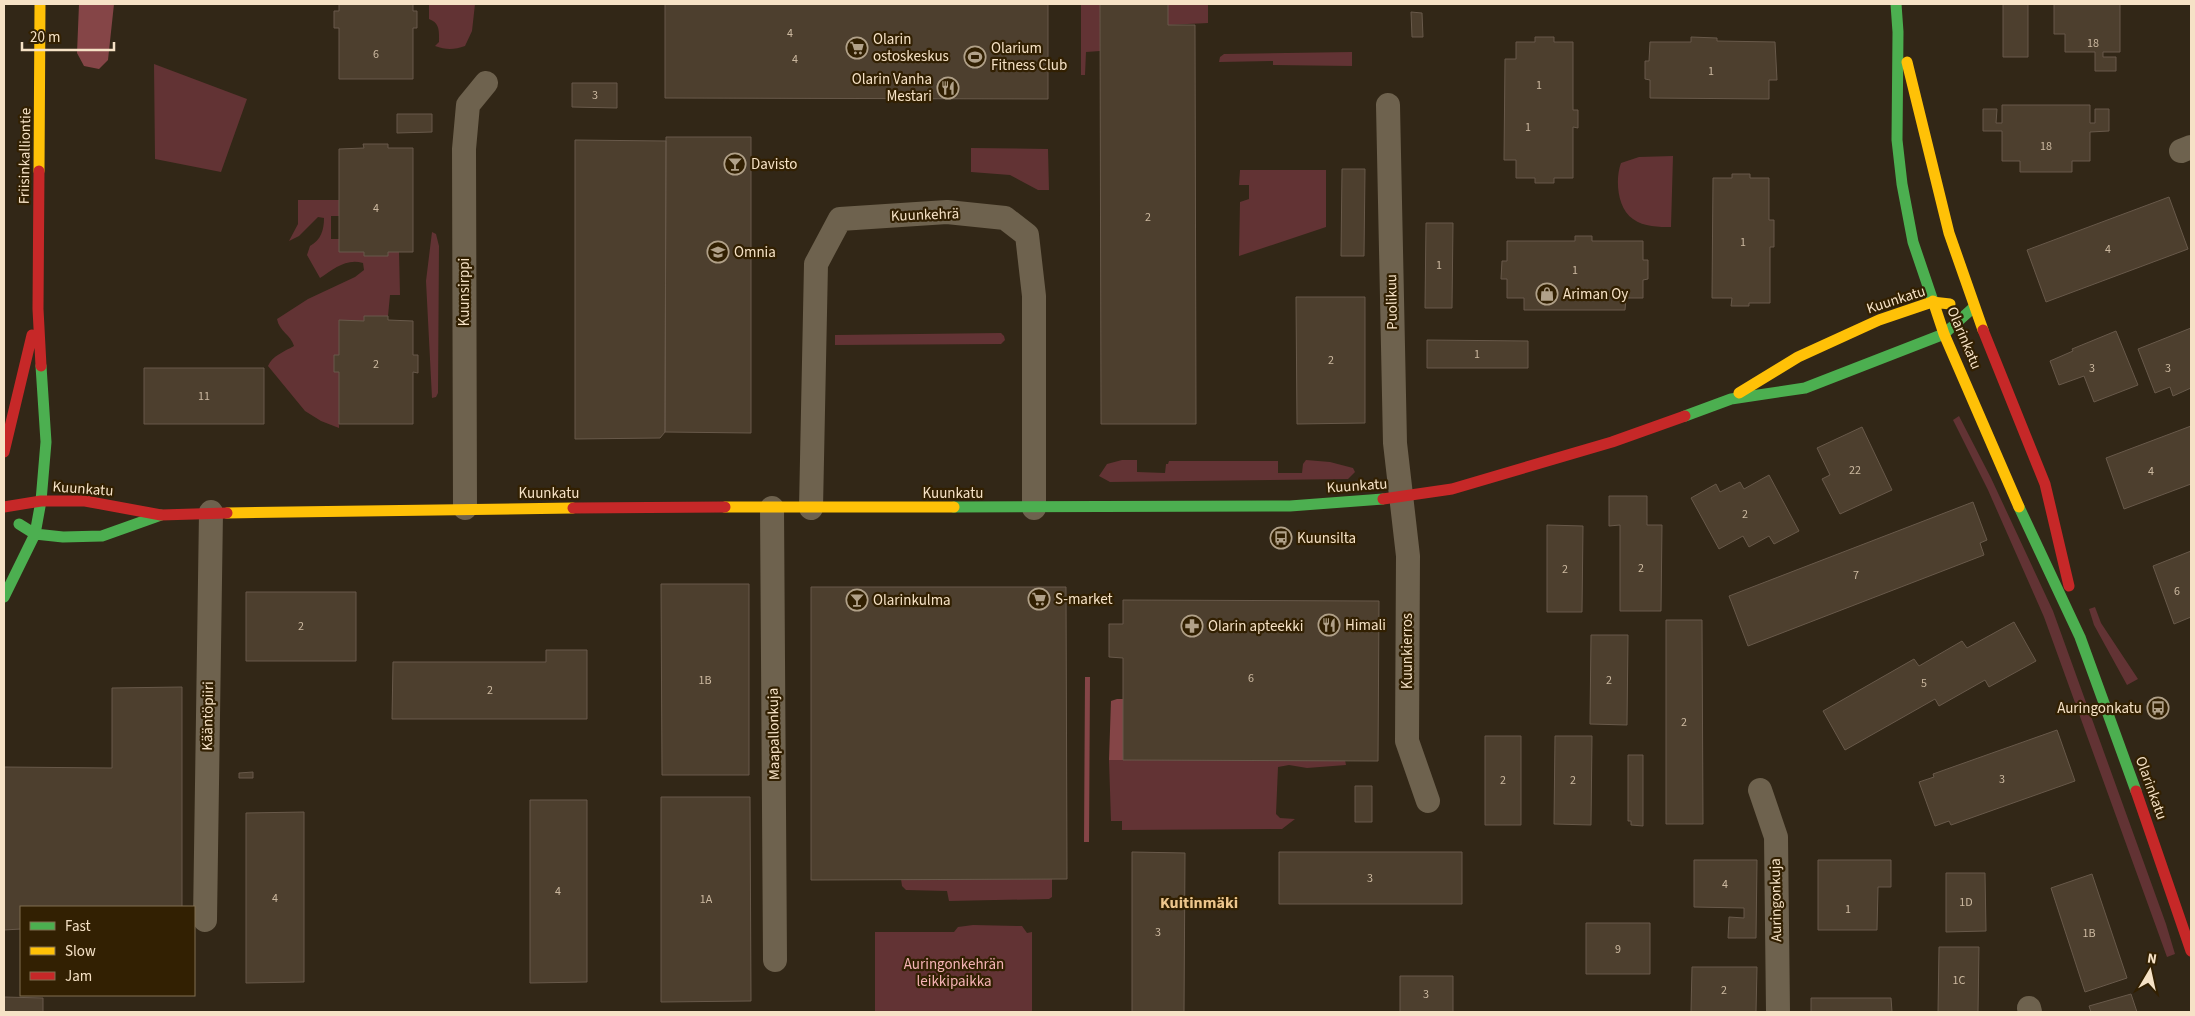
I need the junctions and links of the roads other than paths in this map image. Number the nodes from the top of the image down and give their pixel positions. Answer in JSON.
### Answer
{"nodes":[{"id":1,"x":40,"y":4,"type":"edge"},
{"id":2,"x":1896,"y":4,"type":"edge"},
{"id":3,"x":1898,"y":32,"type":"junction"},
{"id":4,"x":486,"y":83,"type":"dead end"},
{"id":5,"x":1388,"y":105,"type":"dead end"},
{"id":6,"x":1932,"y":302,"type":"junction"},
{"id":7,"x":1974,"y":307,"type":"junction"},
{"id":8,"x":38,"y":309,"type":"junction"},
{"id":9,"x":1944,"y":334,"type":"junction"},
{"id":10,"x":1731,"y":398,"type":"junction"},
{"id":11,"x":4,"y":452,"type":"edge"},
{"id":12,"x":1401,"y":498,"type":"junction"},
{"id":13,"x":41,"y":501,"type":"junction"},
{"id":14,"x":4,"y":507,"type":"edge"},
{"id":15,"x":465,"y":508,"type":"junction"},
{"id":16,"x":772,"y":508,"type":"junction"},
{"id":17,"x":811,"y":508,"type":"junction"},
{"id":18,"x":1034,"y":508,"type":"junction"},
{"id":19,"x":211,"y":512,"type":"junction"},
{"id":20,"x":4,"y":514,"type":"edge"},
{"id":21,"x":161,"y":515,"type":"junction"},
{"id":22,"x":35,"y":534,"type":"junction"},
{"id":23,"x":4,"y":597,"type":"edge"},
{"id":24,"x":2080,"y":636,"type":"junction"},
{"id":25,"x":1760,"y":790,"type":"dead end"},
{"id":26,"x":1428,"y":801,"type":"dead end"},
{"id":27,"x":206,"y":920,"type":"dead end"},
{"id":28,"x":2191,"y":951,"type":"edge"},
{"id":29,"x":775,"y":960,"type":"dead end"},
{"id":30,"x":1778,"y":1012,"type":"edge"}],
"edges":[{"from":1,"to":8,"type":"main road","name":"Friisinkalliontie"},
{"from":2,"to":3,"type":"main road","name":"Olarinkatu"},
{"from":3,"to":6,"type":"main road","name":"Olarinkatu"},
{"from":3,"to":7,"type":"main road","name":"Olarinkatu"},
{"from":4,"to":15,"type":"street","name":"Kuunsirppi"},
{"from":5,"to":12,"type":"street","name":"Puolikuu"},
{"from":6,"to":7,"type":"main road","name":"Kuunkatu"},
{"from":6,"to":9,"type":"main road","name":"Olarinkatu"},
{"from":6,"to":10,"type":"main road","name":"Kuunkatu"},
{"from":7,"to":9,"type":"main road","name":"Kuunkatu"},
{"from":7,"to":24,"type":"main road","name":"Olarinkatu"},
{"from":8,"to":11,"type":"main road","name":"Friisinkalliontie"},
{"from":8,"to":13,"type":"main road","name":"Friisinkalliontie"},
{"from":9,"to":10,"type":"main road","name":"Kuunkatu"},
{"from":9,"to":24,"type":"main road","name":"Olarinkatu"},
{"from":10,"to":12,"type":"main road","name":"Kuunkatu"},
{"from":12,"to":18,"type":"main road","name":"Kuunkatu"},
{"from":12,"to":26,"type":"street","name":"Kuunkierros"},
{"from":13,"to":14,"type":"main road","name":"Kuunkatu"},
{"from":13,"to":21,"type":"main road","name":"Kuunkatu"},
{"from":13,"to":22,"type":"main road","name":"Friisinkalliontie"},
{"from":15,"to":16,"type":"main road","name":"Kuunkatu"},
{"from":15,"to":19,"type":"main road","name":"Kuunkatu"},
{"from":16,"to":17,"type":"main road","name":"Kuunkatu"},
{"from":16,"to":29,"type":"street","name":"Maapallonkuja"},
{"from":17,"to":18,"type":"main road","name":"Kuunkatu"},
{"from":17,"to":18,"type":"street","name":"Kuunkehrä"},
{"from":19,"to":21,"type":"main road","name":"Kuunkatu"},
{"from":19,"to":27,"type":"street","name":"Kääntöpiiri"},
{"from":20,"to":22,"type":"main road","name":"Kuunkatu"},
{"from":21,"to":22,"type":"main road","name":"Kuunkatu"},
{"from":22,"to":23,"type":"main road","name":"Friisinkalliontie"},
{"from":24,"to":28,"type":"main road","name":"Olarinkatu"},
{"from":25,"to":30,"type":"street","name":"Auringonkuja"}]}
